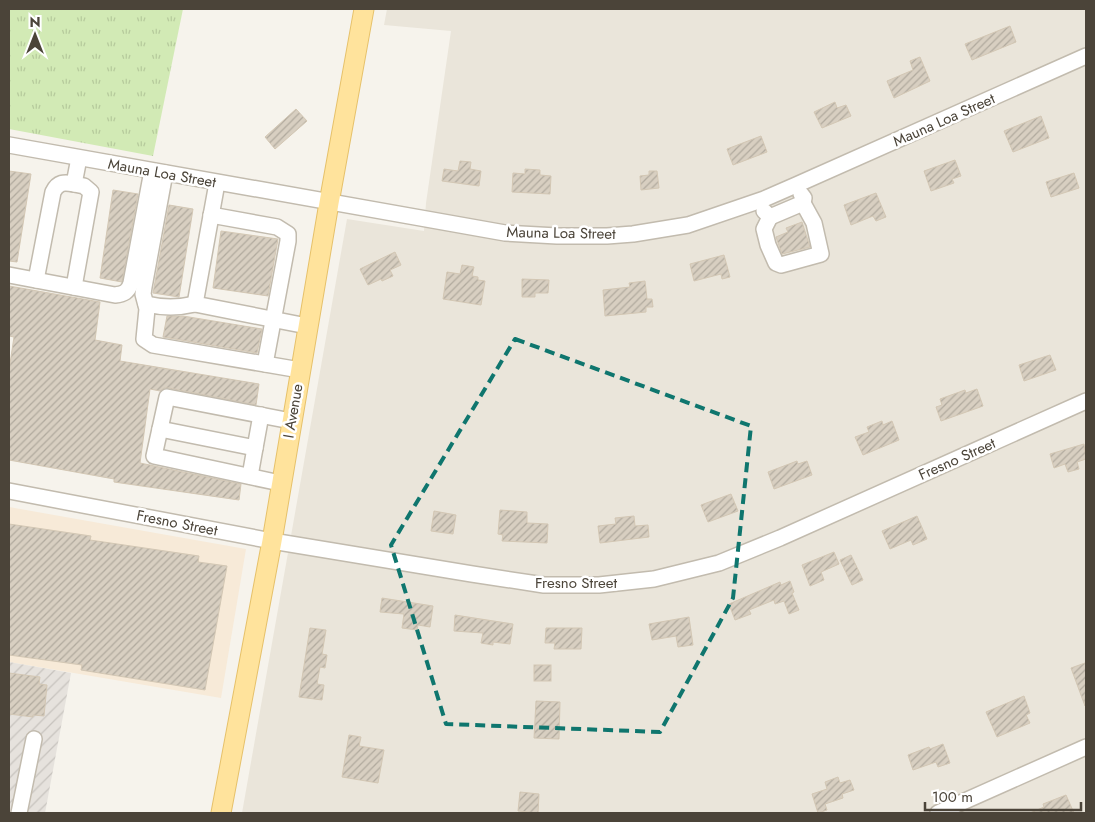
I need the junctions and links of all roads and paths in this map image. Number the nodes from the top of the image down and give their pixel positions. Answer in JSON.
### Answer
{"nodes":[{"id":1,"x":364,"y":9,"type":"edge"},
{"id":2,"x":1086,"y":56,"type":"edge"},
{"id":3,"x":9,"y":145,"type":"edge"},
{"id":4,"x":79,"y":158,"type":"junction"},
{"id":5,"x":158,"y":172,"type":"junction"},
{"id":6,"x":217,"y":183,"type":"junction"},
{"id":7,"x":74,"y":184,"type":"junction"},
{"id":8,"x":796,"y":185,"type":"junction"},
{"id":9,"x":759,"y":200,"type":"junction"},
{"id":10,"x":329,"y":203,"type":"junction"},
{"id":11,"x":803,"y":203,"type":"junction"},
{"id":12,"x":211,"y":215,"type":"junction"},
{"id":13,"x":770,"y":217,"type":"junction"},
{"id":14,"x":9,"y":275,"type":"edge"},
{"id":15,"x":36,"y":280,"type":"junction"},
{"id":16,"x":74,"y":287,"type":"junction"},
{"id":17,"x":146,"y":304,"type":"junction"},
{"id":18,"x":195,"y":304,"type":"junction"},
{"id":19,"x":273,"y":319,"type":"junction"},
{"id":20,"x":308,"y":326,"type":"junction"},
{"id":21,"x":264,"y":364,"type":"junction"},
{"id":22,"x":300,"y":370,"type":"junction"},
{"id":23,"x":1086,"y":401,"type":"edge"},
{"id":24,"x":261,"y":415,"type":"junction"},
{"id":25,"x":291,"y":421,"type":"junction"},
{"id":26,"x":160,"y":428,"type":"junction"},
{"id":27,"x":255,"y":448,"type":"junction"},
{"id":28,"x":250,"y":476,"type":"junction"},
{"id":29,"x":280,"y":483,"type":"junction"},
{"id":30,"x":9,"y":491,"type":"edge"},
{"id":31,"x":272,"y":541,"type":"junction"},
{"id":32,"x":34,"y":739,"type":"dead end"},
{"id":33,"x":1086,"y":747,"type":"edge"},
{"id":34,"x":19,"y":813,"type":"edge"},
{"id":35,"x":221,"y":813,"type":"edge"},
{"id":36,"x":938,"y":813,"type":"edge"}],
"edges":[{"from":1,"to":10,"type":"main road","name":"I Avenue"},
{"from":2,"to":8,"type":"street","name":"Mauna Loa Street"},
{"from":3,"to":4,"type":"street","name":"Mauna Loa Street"},
{"from":4,"to":5,"type":"street","name":"Mauna Loa Street"},
{"from":4,"to":7,"type":"street"},
{"from":5,"to":6,"type":"street","name":"Mauna Loa Street"},
{"from":5,"to":16,"type":"street"},
{"from":5,"to":17,"type":"street"},
{"from":6,"to":10,"type":"street","name":"Mauna Loa Street"},
{"from":6,"to":12,"type":"street"},
{"from":7,"to":15,"type":"street"},
{"from":7,"to":16,"type":"street"},
{"from":8,"to":9,"type":"street","name":"Mauna Loa Street"},
{"from":8,"to":11,"type":"street"},
{"from":9,"to":10,"type":"street","name":"Mauna Loa Street"},
{"from":9,"to":13,"type":"street"},
{"from":10,"to":20,"type":"main road","name":"I Avenue"},
{"from":11,"to":13,"type":"street"},
{"from":11,"to":13,"type":"street"},
{"from":12,"to":18,"type":"street"},
{"from":12,"to":19,"type":"street"},
{"from":14,"to":15,"type":"street"},
{"from":15,"to":16,"type":"street"},
{"from":17,"to":18,"type":"street"},
{"from":17,"to":21,"type":"street"},
{"from":18,"to":19,"type":"street"},
{"from":19,"to":20,"type":"street"},
{"from":19,"to":21,"type":"street"},
{"from":20,"to":22,"type":"main road","name":"I Avenue"},
{"from":21,"to":22,"type":"street"},
{"from":22,"to":25,"type":"main road","name":"I Avenue"},
{"from":23,"to":31,"type":"street","name":"Fresno Street"},
{"from":24,"to":25,"type":"street"},
{"from":24,"to":26,"type":"street"},
{"from":24,"to":27,"type":"street"},
{"from":25,"to":29,"type":"main road","name":"I Avenue"},
{"from":26,"to":27,"type":"street"},
{"from":26,"to":28,"type":"street"},
{"from":27,"to":28,"type":"street"},
{"from":28,"to":29,"type":"street"},
{"from":29,"to":31,"type":"main road","name":"I Avenue"},
{"from":30,"to":31,"type":"street","name":"Fresno Street"},
{"from":31,"to":35,"type":"main road","name":"I Avenue"},
{"from":32,"to":34,"type":"street"},
{"from":33,"to":36,"type":"street"}]}
